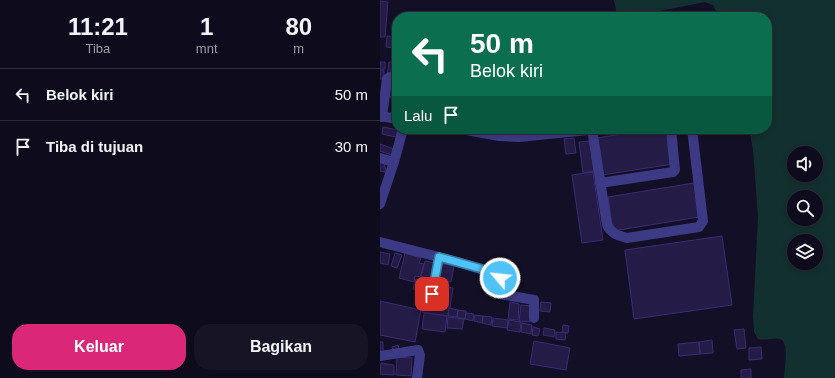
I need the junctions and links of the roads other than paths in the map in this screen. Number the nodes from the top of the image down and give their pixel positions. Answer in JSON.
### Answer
{"nodes":[{"id":1,"x":392,"y":78,"type":"edge"},
{"id":2,"x":381,"y":112,"type":"edge"},
{"id":3,"x":392,"y":117,"type":"edge"},
{"id":4,"x":402,"y":134,"type":"edge"},
{"id":5,"x":488,"y":134,"type":"edge"},
{"id":6,"x":547,"y":134,"type":"edge"},
{"id":7,"x":595,"y":134,"type":"edge"},
{"id":8,"x":671,"y":134,"type":"edge"},
{"id":9,"x":693,"y":134,"type":"edge"},
{"id":10,"x":380,"y":158,"type":"edge"},
{"id":11,"x":394,"y":162,"type":"junction"},
{"id":12,"x":600,"y":183,"type":"junction"},
{"id":13,"x":380,"y":204,"type":"edge"},
{"id":14,"x":380,"y":242,"type":"edge"},
{"id":15,"x":439,"y":257,"type":"junction"},
{"id":16,"x":432,"y":294,"type":"dead end"},
{"id":17,"x":534,"y":318,"type":"dead end"},
{"id":18,"x":380,"y":356,"type":"edge"},
{"id":19,"x":417,"y":378,"type":"edge"}],
"edges":[{"from":1,"to":2,"type":"street"},
{"from":2,"to":3,"type":"street"},
{"from":4,"to":11,"type":"street"},
{"from":5,"to":6,"type":"street"},
{"from":7,"to":12,"type":"street"},
{"from":8,"to":12,"type":"street"},
{"from":9,"to":12,"type":"street"},
{"from":10,"to":11,"type":"street"},
{"from":11,"to":13,"type":"street"},
{"from":14,"to":15,"type":"street"},
{"from":15,"to":16,"type":"street"},
{"from":15,"to":17,"type":"street"},
{"from":18,"to":19,"type":"street"}]}
